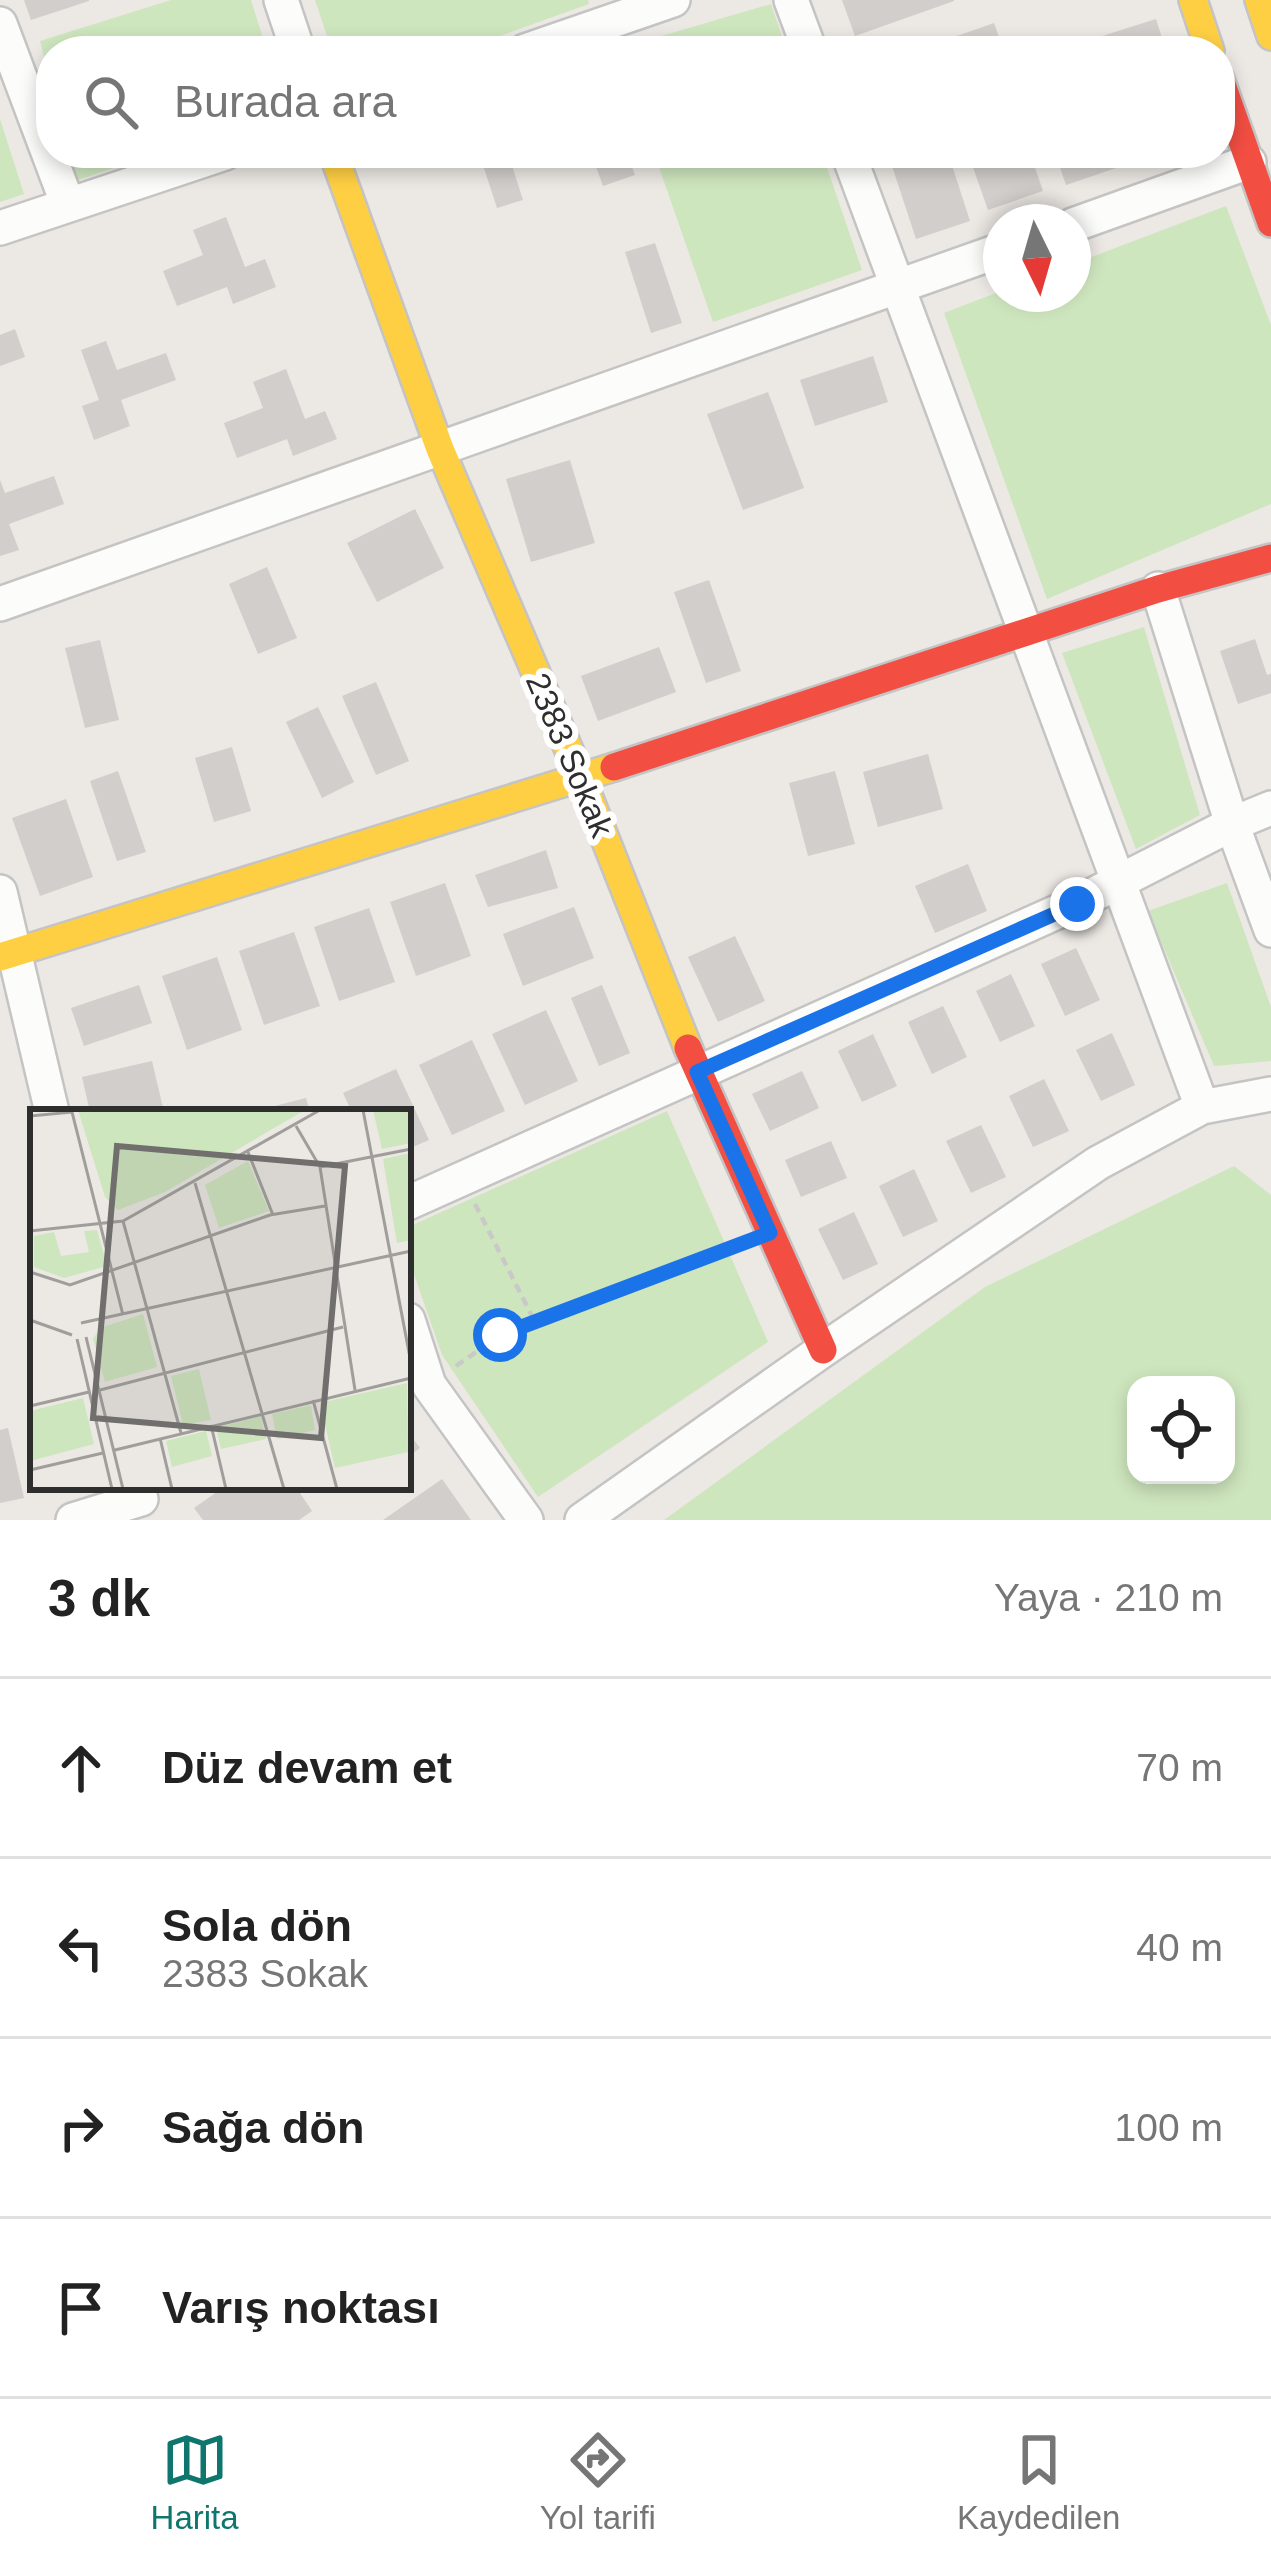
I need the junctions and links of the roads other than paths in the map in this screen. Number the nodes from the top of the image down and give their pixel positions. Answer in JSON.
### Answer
{"nodes":[{"id":1,"x":281,"y":0,"type":"edge"},
{"id":2,"x":673,"y":0,"type":"edge"},
{"id":3,"x":790,"y":0,"type":"edge"},
{"id":4,"x":1193,"y":0,"type":"edge"},
{"id":5,"x":1259,"y":0,"type":"edge"},
{"id":6,"x":616,"y":9,"type":"edge"},
{"id":7,"x":0,"y":24,"type":"edge"},
{"id":8,"x":293,"y":36,"type":"edge"},
{"id":9,"x":558,"y":36,"type":"edge"},
{"id":10,"x":803,"y":36,"type":"edge"},
{"id":11,"x":1205,"y":36,"type":"edge"},
{"id":12,"x":1271,"y":36,"type":"edge"},
{"id":13,"x":36,"y":120,"type":"edge"},
{"id":14,"x":1235,"y":122,"type":"edge"},
{"id":15,"x":1249,"y":163,"type":"junction"},
{"id":16,"x":54,"y":168,"type":"edge"},
{"id":17,"x":181,"y":168,"type":"edge"},
{"id":18,"x":338,"y":168,"type":"edge"},
{"id":19,"x":854,"y":168,"type":"edge"},
{"id":20,"x":1235,"y":168,"type":"edge"},
{"id":21,"x":1235,"y":168,"type":"edge"},
{"id":22,"x":68,"y":206,"type":"junction"},
{"id":23,"x":1091,"y":219,"type":"edge"},
{"id":24,"x":1271,"y":223,"type":"edge"},
{"id":25,"x":0,"y":228,"type":"edge"},
{"id":26,"x":983,"y":256,"type":"edge"},
{"id":27,"x":898,"y":287,"type":"junction"},
{"id":28,"x":440,"y":448,"type":"junction"},
{"id":29,"x":1266,"y":556,"type":"edge"},
{"id":30,"x":1158,"y":589,"type":"junction"},
{"id":31,"x":0,"y":604,"type":"edge"},
{"id":32,"x":1025,"y":632,"type":"junction"},
{"id":33,"x":581,"y":778,"type":"junction"},
{"id":34,"x":1271,"y":808,"type":"edge"},
{"id":35,"x":1232,"y":824,"type":"junction"},
{"id":36,"x":1118,"y":882,"type":"junction"},
{"id":37,"x":0,"y":892,"type":"edge"},
{"id":38,"x":1271,"y":930,"type":"edge"},
{"id":39,"x":8,"y":955,"type":"edge"},
{"id":40,"x":697,"y":1072,"type":"junction"},
{"id":41,"x":1271,"y":1094,"type":"edge"},
{"id":42,"x":1202,"y":1106,"type":"junction"},
{"id":43,"x":51,"y":1109,"type":"edge"},
{"id":44,"x":411,"y":1202,"type":"edge"},
{"id":45,"x":411,"y":1329,"type":"edge"},
{"id":46,"x":823,"y":1349,"type":"junction"},
{"id":47,"x":145,"y":1502,"type":"edge"},
{"id":48,"x":73,"y":1520,"type":"edge"},
{"id":49,"x":526,"y":1520,"type":"edge"},
{"id":50,"x":582,"y":1520,"type":"edge"}],
"edges":[{"from":1,"to":8,"type":"street"},
{"from":2,"to":6,"type":"street"},
{"from":3,"to":10,"type":"street"},
{"from":4,"to":11,"type":"street"},
{"from":5,"to":12,"type":"street"},
{"from":6,"to":9,"type":"street"},
{"from":7,"to":13,"type":"street"},
{"from":14,"to":15,"type":"street"},
{"from":15,"to":20,"type":"street"},
{"from":15,"to":24,"type":"street"},
{"from":16,"to":22,"type":"street"},
{"from":17,"to":22,"type":"street"},
{"from":18,"to":28,"type":"street","name":"2383 Sokak"},
{"from":19,"to":27,"type":"street"},
{"from":21,"to":23,"type":"street"},
{"from":22,"to":25,"type":"street"},
{"from":26,"to":27,"type":"street"},
{"from":27,"to":28,"type":"street"},
{"from":27,"to":32,"type":"street"},
{"from":28,"to":31,"type":"street"},
{"from":28,"to":33,"type":"street","name":"2383 Sokak"},
{"from":29,"to":30,"type":"street"},
{"from":30,"to":32,"type":"street"},
{"from":30,"to":35,"type":"street"},
{"from":32,"to":33,"type":"street"},
{"from":32,"to":36,"type":"street"},
{"from":33,"to":39,"type":"street"},
{"from":33,"to":40,"type":"street","name":"2383 Sokak"},
{"from":34,"to":35,"type":"street"},
{"from":35,"to":36,"type":"street"},
{"from":35,"to":38,"type":"street"},
{"from":36,"to":40,"type":"street"},
{"from":36,"to":42,"type":"street"},
{"from":37,"to":39,"type":"street"},
{"from":39,"to":43,"type":"street"},
{"from":40,"to":44,"type":"street"},
{"from":40,"to":46,"type":"street","name":"2383 Sokak"},
{"from":41,"to":42,"type":"street"},
{"from":42,"to":46,"type":"street"},
{"from":45,"to":49,"type":"street"},
{"from":46,"to":50,"type":"street"},
{"from":47,"to":48,"type":"street"}]}
